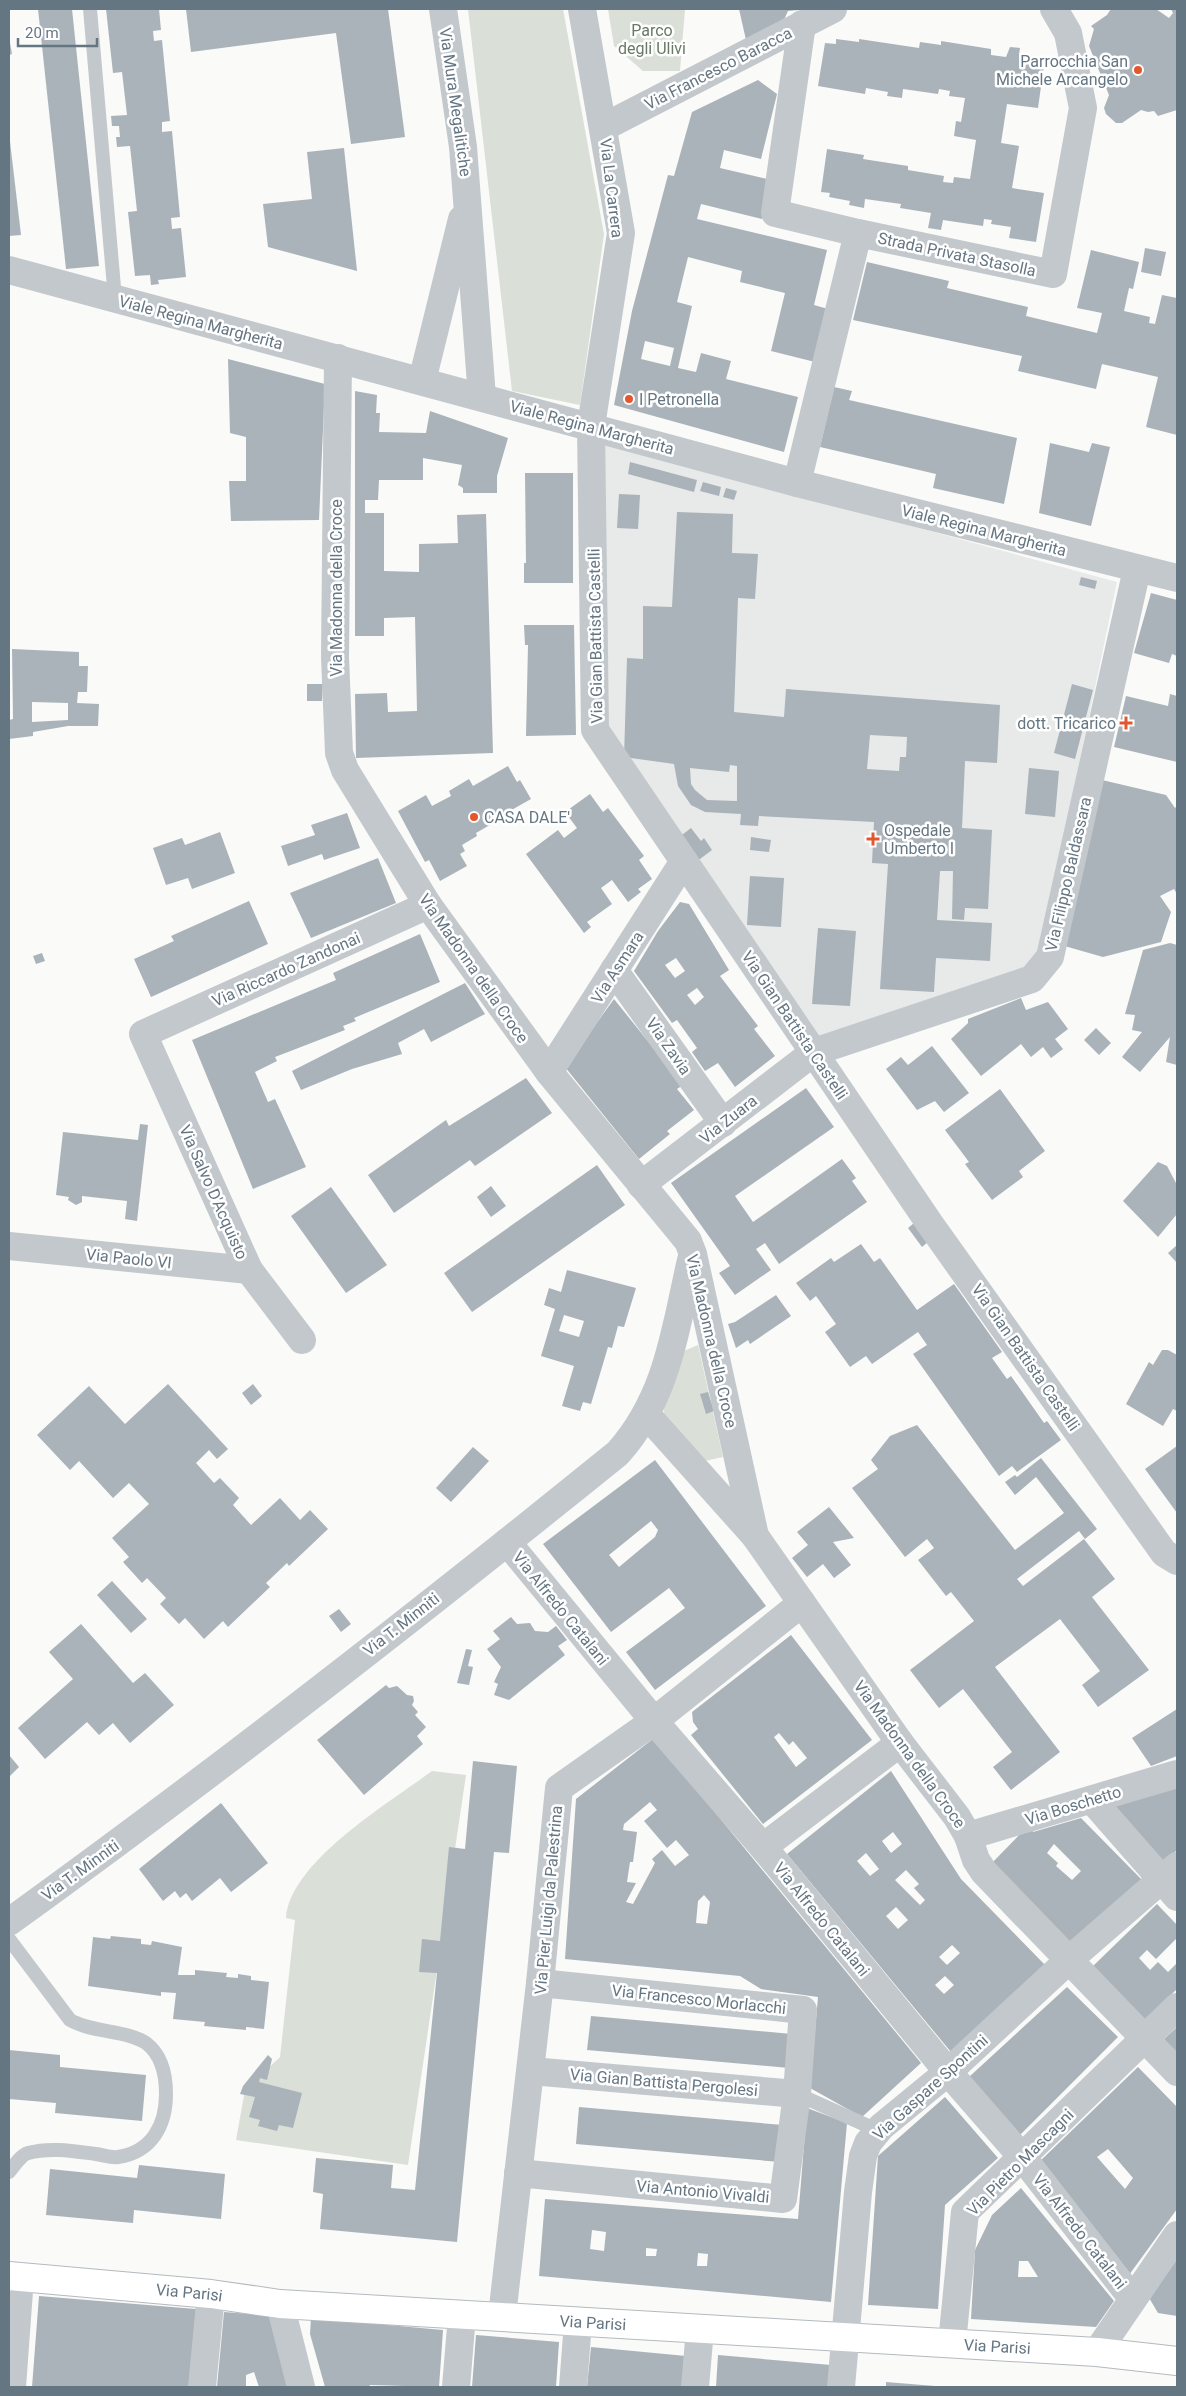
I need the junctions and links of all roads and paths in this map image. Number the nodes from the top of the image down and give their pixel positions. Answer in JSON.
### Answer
{"nodes":[{"id":1,"x":90,"y":9,"type":"edge"},
{"id":2,"x":442,"y":9,"type":"edge"},
{"id":3,"x":582,"y":9,"type":"edge"},
{"id":4,"x":833,"y":9,"type":"edge"},
{"id":5,"x":1054,"y":9,"type":"edge"},
{"id":6,"x":802,"y":24,"type":"junction"},
{"id":7,"x":604,"y":127,"type":"junction"},
{"id":8,"x":468,"y":195,"type":"junction"},
{"id":9,"x":858,"y":233,"type":"junction"},
{"id":10,"x":9,"y":270,"type":"edge"},
{"id":11,"x":116,"y":299,"type":"junction"},
{"id":12,"x":338,"y":358,"type":"junction"},
{"id":13,"x":422,"y":381,"type":"junction"},
{"id":14,"x":482,"y":397,"type":"junction"},
{"id":15,"x":591,"y":426,"type":"junction"},
{"id":16,"x":797,"y":483,"type":"junction"},
{"id":17,"x":1137,"y":569,"type":"junction"},
{"id":18,"x":1177,"y":578,"type":"edge"},
{"id":19,"x":684,"y":861,"type":"junction"},
{"id":20,"x":428,"y":905,"type":"junction"},
{"id":21,"x":614,"y":970,"type":"junction"},
{"id":22,"x":143,"y":1034,"type":"joint"},
{"id":23,"x":814,"y":1052,"type":"junction"},
{"id":24,"x":549,"y":1072,"type":"junction"},
{"id":25,"x":723,"y":1123,"type":"junction"},
{"id":26,"x":641,"y":1185,"type":"junction"},
{"id":27,"x":9,"y":1246,"type":"edge"},
{"id":28,"x":693,"y":1254,"type":"junction"},
{"id":29,"x":249,"y":1270,"type":"junction"},
{"id":30,"x":302,"y":1340,"type":"dead end"},
{"id":31,"x":646,"y":1414,"type":"junction"},
{"id":32,"x":755,"y":1536,"type":"junction"},
{"id":33,"x":507,"y":1542,"type":"junction"},
{"id":34,"x":1177,"y":1560,"type":"edge"},
{"id":35,"x":802,"y":1603,"type":"junction"},
{"id":36,"x":654,"y":1721,"type":"junction"},
{"id":37,"x":900,"y":1742,"type":"junction"},
{"id":38,"x":1177,"y":1774,"type":"edge"},
{"id":39,"x":1092,"y":1800,"type":"junction"},
{"id":40,"x":968,"y":1836,"type":"junction"},
{"id":41,"x":762,"y":1847,"type":"junction"},
{"id":42,"x":1172,"y":1881,"type":"edge"},
{"id":43,"x":9,"y":1922,"type":"edge"},
{"id":44,"x":9,"y":1939,"type":"edge"},
{"id":45,"x":1070,"y":1959,"type":"junction"},
{"id":46,"x":540,"y":1983,"type":"junction"},
{"id":47,"x":1177,"y":2007,"type":"edge"},
{"id":48,"x":1145,"y":2039,"type":"junction"},
{"id":49,"x":530,"y":2071,"type":"junction"},
{"id":50,"x":948,"y":2072,"type":"junction"},
{"id":51,"x":1177,"y":2072,"type":"edge"},
{"id":52,"x":797,"y":2094,"type":"junction"},
{"id":53,"x":877,"y":2130,"type":"junction"},
{"id":54,"x":1023,"y":2158,"type":"junction"},
{"id":55,"x":9,"y":2172,"type":"edge"},
{"id":56,"x":518,"y":2173,"type":"junction"},
{"id":57,"x":1177,"y":2235,"type":"edge"},
{"id":58,"x":15,"y":2276,"type":"edge"},
{"id":59,"x":211,"y":2294,"type":"junction"},
{"id":60,"x":1132,"y":2298,"type":"junction"},
{"id":61,"x":280,"y":2304,"type":"junction"},
{"id":62,"x":462,"y":2315,"type":"junction"},
{"id":63,"x":502,"y":2316,"type":"junction"},
{"id":64,"x":578,"y":2322,"type":"junction"},
{"id":65,"x":700,"y":2329,"type":"junction"},
{"id":66,"x":846,"y":2337,"type":"junction"},
{"id":67,"x":952,"y":2343,"type":"junction"},
{"id":68,"x":1096,"y":2352,"type":"junction"},
{"id":69,"x":1177,"y":2361,"type":"edge"},
{"id":70,"x":12,"y":2387,"type":"edge"},
{"id":71,"x":202,"y":2387,"type":"edge"},
{"id":72,"x":301,"y":2387,"type":"edge"},
{"id":73,"x":456,"y":2387,"type":"edge"},
{"id":74,"x":573,"y":2387,"type":"edge"},
{"id":75,"x":695,"y":2387,"type":"edge"},
{"id":76,"x":842,"y":2387,"type":"edge"}],
"edges":[{"from":1,"to":11,"type":"lane"},
{"from":2,"to":8,"type":"street","name":"Via Mura Megalitiche"},
{"from":3,"to":7,"type":"street","name":"Via La Carrera"},
{"from":4,"to":6,"type":"street","name":"Via Francesco Baracca"},
{"from":5,"to":9,"type":"street","name":"Strada Privata Stasolla"},
{"from":6,"to":7,"type":"street","name":"Via Francesco Baracca"},
{"from":6,"to":9,"type":"street","name":"Strada Privata Stasolla"},
{"from":7,"to":15,"type":"street","name":"Via La Carrera"},
{"from":8,"to":13,"type":"street"},
{"from":8,"to":14,"type":"street","name":"Via Mura Megalitiche"},
{"from":9,"to":16,"type":"street","name":"Strada Privata Stasolla"},
{"from":10,"to":11,"type":"street","name":"Viale Regina Margherita"},
{"from":11,"to":12,"type":"street","name":"Viale Regina Margherita"},
{"from":12,"to":13,"type":"street","name":"Viale Regina Margherita"},
{"from":12,"to":20,"type":"street","name":"Via Madonna della Croce"},
{"from":13,"to":14,"type":"street","name":"Viale Regina Margherita"},
{"from":14,"to":15,"type":"street","name":"Viale Regina Margherita"},
{"from":15,"to":16,"type":"street","name":"Viale Regina Margherita"},
{"from":15,"to":19,"type":"street","name":"Via Gian Battista Castelli"},
{"from":16,"to":17,"type":"street","name":"Viale Regina Margherita"},
{"from":17,"to":18,"type":"street","name":"Viale Regina Margherita"},
{"from":17,"to":23,"type":"street","name":"Via Filippo Baldassara"},
{"from":19,"to":21,"type":"street","name":"Via Asmara"},
{"from":19,"to":23,"type":"street","name":"Via Gian Battista Castelli"},
{"from":20,"to":22,"type":"street","name":"Via Riccardo Zandonai"},
{"from":20,"to":24,"type":"street","name":"Via Madonna della Croce"},
{"from":21,"to":24,"type":"street","name":"Via Asmara"},
{"from":21,"to":25,"type":"street","name":"Via Zavia"},
{"from":22,"to":29,"type":"street","name":"Via Salvo D'Acquisto"},
{"from":23,"to":25,"type":"street","name":"Via Zuara"},
{"from":23,"to":34,"type":"street","name":"Via Gian Battista Castelli"},
{"from":24,"to":26,"type":"street","name":"Via Madonna della Croce"},
{"from":25,"to":26,"type":"street","name":"Via Zuara"},
{"from":26,"to":28,"type":"street","name":"Via Madonna della Croce"},
{"from":27,"to":29,"type":"street","name":"Via Paolo VI"},
{"from":28,"to":31,"type":"street","name":"Via T. Minniti"},
{"from":28,"to":32,"type":"street","name":"Via Madonna della Croce"},
{"from":29,"to":30,"type":"street","name":"Via Salvo D'Acquisto"},
{"from":31,"to":32,"type":"street","name":"Via Madonna della Croce"},
{"from":31,"to":33,"type":"street","name":"Via T. Minniti"},
{"from":32,"to":35,"type":"street","name":"Via Madonna della Croce"},
{"from":33,"to":36,"type":"street","name":"Via Alfredo Catalani"},
{"from":33,"to":43,"type":"street","name":"Via T. Minniti"},
{"from":35,"to":36,"type":"street","name":"Via Pier Luigi da Palestrina"},
{"from":35,"to":37,"type":"street","name":"Via Madonna della Croce"},
{"from":36,"to":41,"type":"street","name":"Via Alfredo Catalani"},
{"from":36,"to":46,"type":"street","name":"Via Pier Luigi da Palestrina"},
{"from":37,"to":40,"type":"street","name":"Via Madonna della Croce"},
{"from":37,"to":41,"type":"street"},
{"from":38,"to":39,"type":"street","name":"Via Boschetto"},
{"from":39,"to":40,"type":"street","name":"Via Boschetto"},
{"from":39,"to":42,"type":"street"},
{"from":40,"to":45,"type":"street","name":"Via Madonna della Croce"},
{"from":41,"to":50,"type":"street","name":"Via Alfredo Catalani"},
{"from":42,"to":45,"type":"street","name":"Via Gaspare Spontini"},
{"from":44,"to":55,"type":"lane"},
{"from":45,"to":48,"type":"street","name":"Via Madonna della Croce"},
{"from":45,"to":50,"type":"street","name":"Via Gaspare Spontini"},
{"from":46,"to":49,"type":"street","name":"Via Pier Luigi da Palestrina"},
{"from":46,"to":52,"type":"street","name":"Via Francesco Morlacchi"},
{"from":47,"to":48,"type":"street","name":"Via Pietro Mascagni"},
{"from":48,"to":51,"type":"street","name":"Via Madonna della Croce"},
{"from":48,"to":54,"type":"street","name":"Via Pietro Mascagni"},
{"from":49,"to":52,"type":"street","name":"Via Gian Battista Pergolesi"},
{"from":49,"to":56,"type":"street","name":"Via Pier Luigi da Palestrina"},
{"from":50,"to":53,"type":"street","name":"Via Gaspare Spontini"},
{"from":50,"to":54,"type":"street","name":"Via Alfredo Catalani"},
{"from":52,"to":53,"type":"lane"},
{"from":52,"to":56,"type":"street","name":"Via Antonio Vivaldi"},
{"from":53,"to":66,"type":"street","name":"Via Gaspare Spontini"},
{"from":54,"to":60,"type":"street","name":"Via Alfredo Catalani"},
{"from":54,"to":67,"type":"street","name":"Via Pietro Mascagni"},
{"from":56,"to":63,"type":"street","name":"Via Pier Luigi da Palestrina"},
{"from":57,"to":60,"type":"street"},
{"from":58,"to":59,"type":"street","name":"Via Parisi"},
{"from":58,"to":70,"type":"street"},
{"from":59,"to":61,"type":"street","name":"Via Parisi"},
{"from":59,"to":71,"type":"street"},
{"from":60,"to":68,"type":"street"},
{"from":61,"to":62,"type":"street","name":"Via Parisi"},
{"from":61,"to":72,"type":"street"},
{"from":62,"to":63,"type":"street","name":"Via Parisi"},
{"from":62,"to":73,"type":"street"},
{"from":63,"to":64,"type":"street","name":"Via Parisi"},
{"from":64,"to":65,"type":"street","name":"Via Parisi"},
{"from":64,"to":74,"type":"street"},
{"from":65,"to":66,"type":"street","name":"Via Parisi"},
{"from":65,"to":75,"type":"street"},
{"from":66,"to":67,"type":"street","name":"Via Parisi"},
{"from":66,"to":76,"type":"street","name":"Via Gaspare Spontini"},
{"from":67,"to":68,"type":"street","name":"Via Parisi"},
{"from":68,"to":69,"type":"street","name":"Via Parisi"}]}
